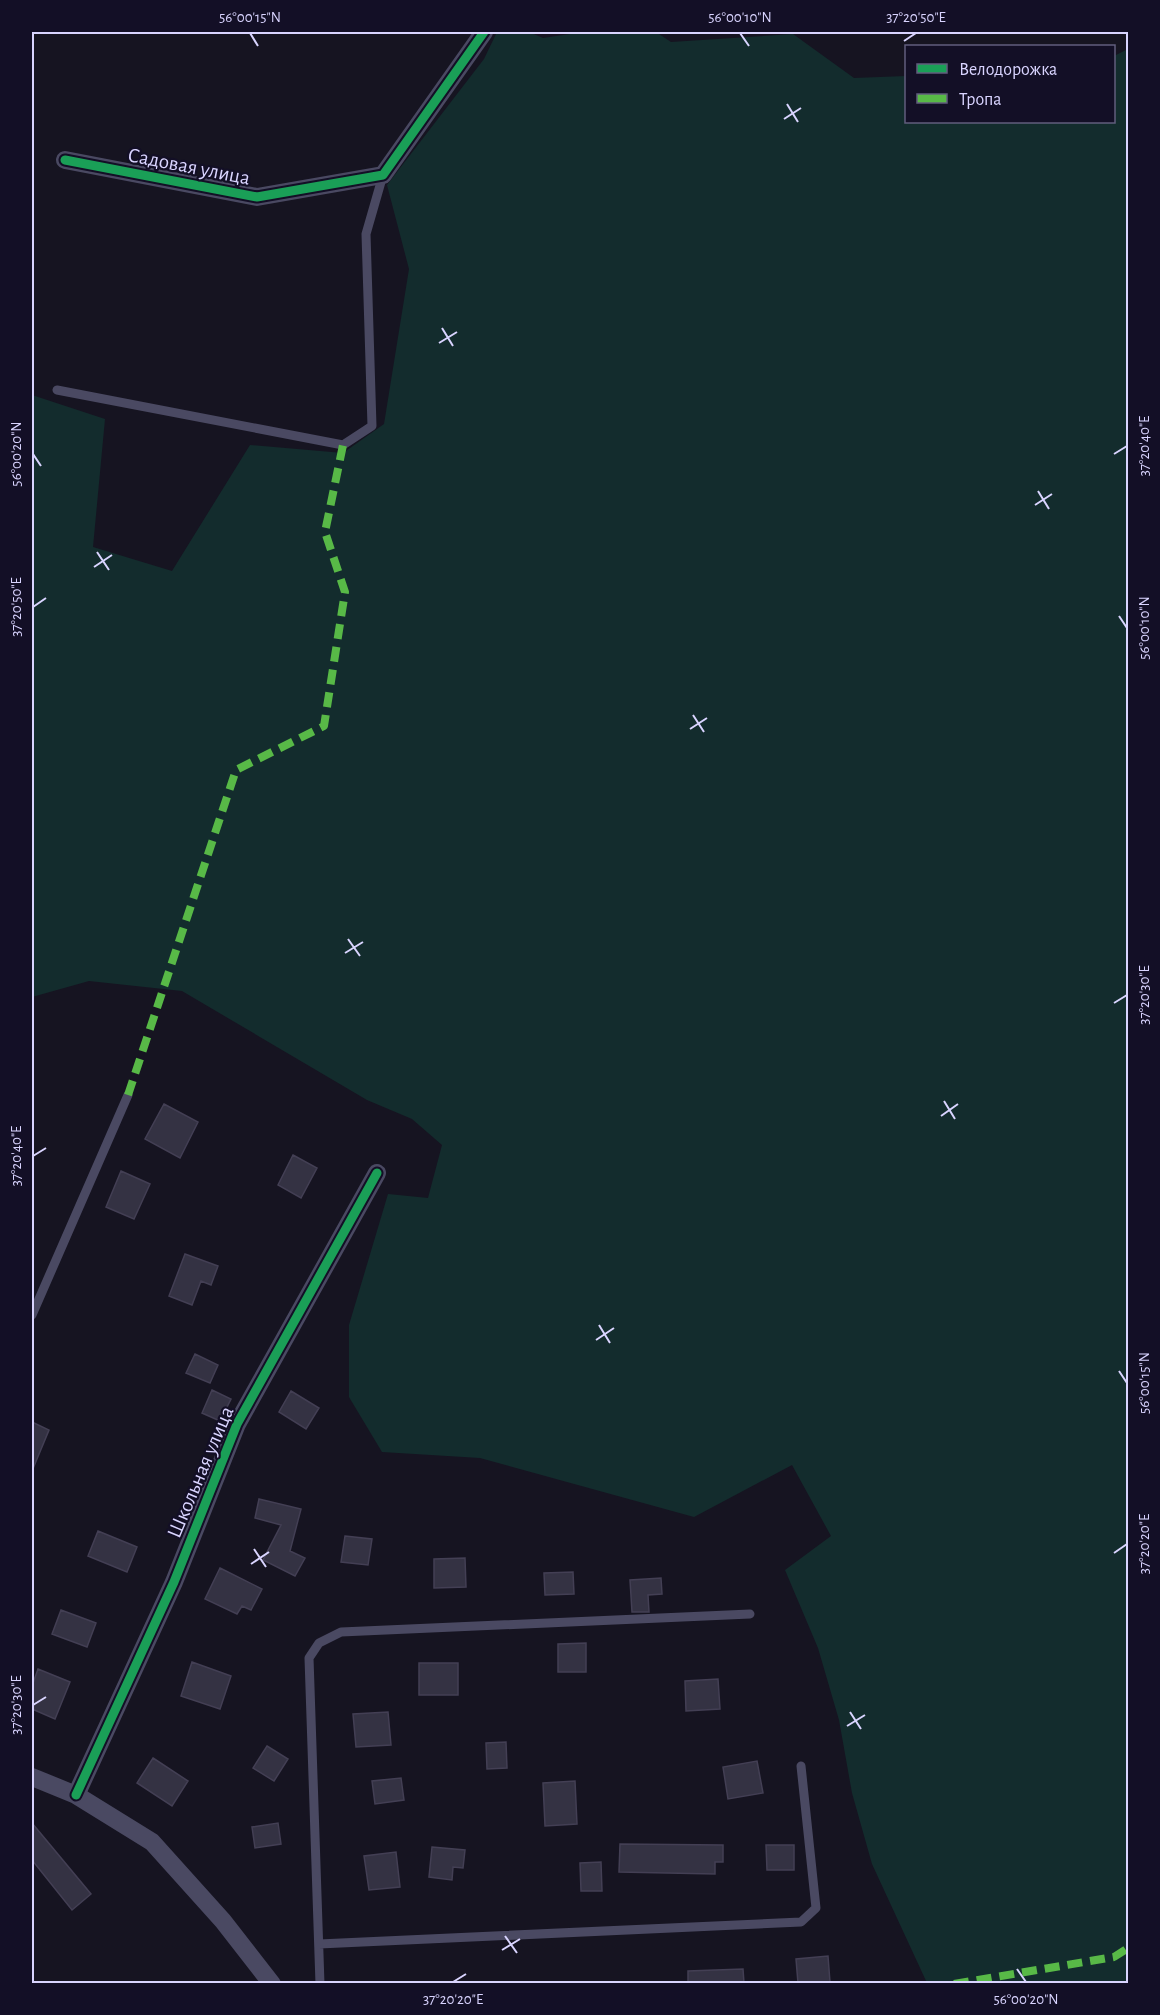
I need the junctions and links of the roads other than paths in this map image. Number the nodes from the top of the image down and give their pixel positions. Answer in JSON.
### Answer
{"nodes":[{"id":1,"x":484,"y":32,"type":"edge"},
{"id":2,"x":65,"y":160,"type":"dead end"},
{"id":3,"x":383,"y":175,"type":"junction"},
{"id":4,"x":57,"y":390,"type":"dead end"},
{"id":5,"x":128,"y":1095,"type":"dead end"},
{"id":6,"x":377,"y":1173,"type":"dead end"},
{"id":7,"x":32,"y":1315,"type":"edge"},
{"id":8,"x":750,"y":1614,"type":"dead end"},
{"id":9,"x":801,"y":1766,"type":"dead end"},
{"id":10,"x":32,"y":1777,"type":"edge"},
{"id":11,"x":76,"y":1795,"type":"junction"},
{"id":12,"x":319,"y":1944,"type":"junction"},
{"id":13,"x":272,"y":1983,"type":"edge"},
{"id":14,"x":321,"y":1983,"type":"edge"}],
"edges":[{"from":1,"to":3,"type":"street"},
{"from":2,"to":3,"type":"street","name":"Садовая улица"},
{"from":3,"to":4,"type":"lane"},
{"from":5,"to":7,"type":"lane"},
{"from":6,"to":11,"type":"street","name":"Школьная улица"},
{"from":8,"to":12,"type":"lane"},
{"from":9,"to":12,"type":"lane"},
{"from":10,"to":11,"type":"street"},
{"from":11,"to":13,"type":"street"},
{"from":12,"to":14,"type":"lane"}]}
